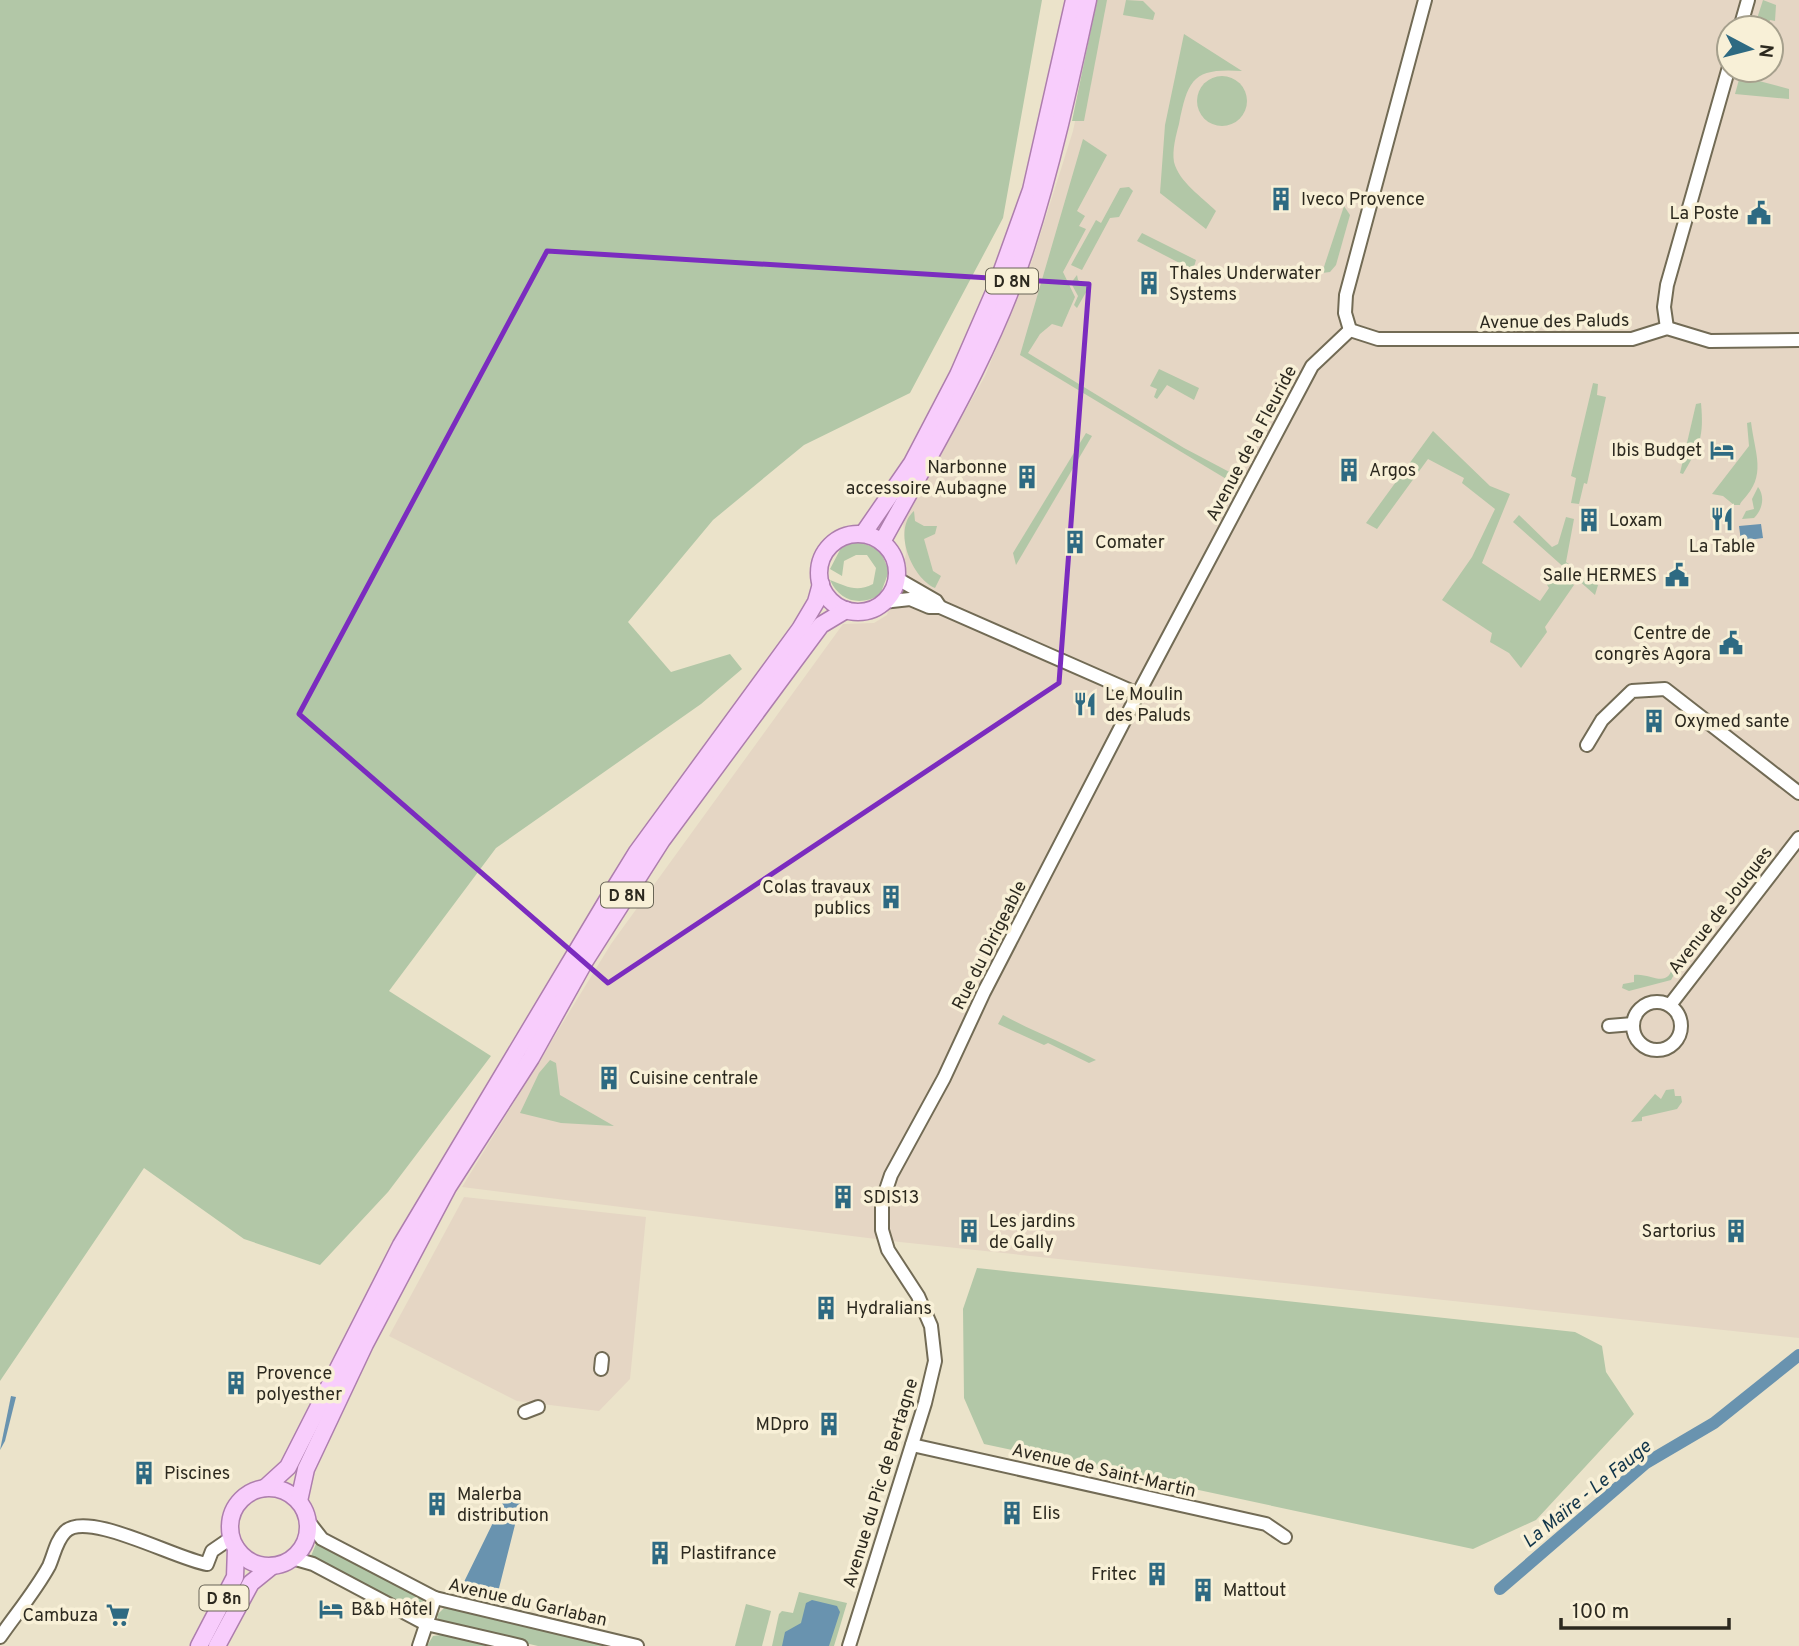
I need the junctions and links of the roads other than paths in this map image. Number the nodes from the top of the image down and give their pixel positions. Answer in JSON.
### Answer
{"nodes":[{"id":1,"x":1074,"y":0,"type":"edge"},
{"id":2,"x":1087,"y":0,"type":"edge"},
{"id":3,"x":1426,"y":0,"type":"edge"},
{"id":4,"x":1724,"y":84,"type":"edge"},
{"id":5,"x":1667,"y":328,"type":"junction"},
{"id":6,"x":1350,"y":330,"type":"junction"},
{"id":7,"x":1799,"y":340,"type":"edge"},
{"id":8,"x":863,"y":534,"type":"junction"},
{"id":9,"x":881,"y":542,"type":"junction"},
{"id":10,"x":896,"y":578,"type":"junction"},
{"id":11,"x":821,"y":584,"type":"junction"},
{"id":12,"x":883,"y":602,"type":"junction"},
{"id":13,"x":940,"y":607,"type":"junction"},
{"id":14,"x":846,"y":610,"type":"junction"},
{"id":15,"x":1138,"y":694,"type":"junction"},
{"id":16,"x":1587,"y":745,"type":"dead end"},
{"id":17,"x":1799,"y":793,"type":"edge"},
{"id":18,"x":1799,"y":838,"type":"edge"},
{"id":19,"x":1670,"y":1005,"type":"junction"},
{"id":20,"x":1633,"y":1024,"type":"junction"},
{"id":21,"x":1609,"y":1026,"type":"dead end"},
{"id":22,"x":880,"y":1215,"type":"joint"},
{"id":23,"x":538,"y":1407,"type":"dead end"},
{"id":24,"x":525,"y":1412,"type":"dead end"},
{"id":25,"x":912,"y":1445,"type":"junction"},
{"id":26,"x":265,"y":1488,"type":"junction"},
{"id":27,"x":299,"y":1501,"type":"junction"},
{"id":28,"x":308,"y":1521,"type":"junction"},
{"id":29,"x":1286,"y":1536,"type":"dead end"},
{"id":30,"x":234,"y":1543,"type":"junction"},
{"id":31,"x":292,"y":1558,"type":"junction"},
{"id":32,"x":272,"y":1566,"type":"junction"},
{"id":33,"x":435,"y":1598,"type":"junction"},
{"id":34,"x":426,"y":1624,"type":"junction"},
{"id":35,"x":0,"y":1637,"type":"edge"},
{"id":36,"x":199,"y":1646,"type":"edge"},
{"id":37,"x":217,"y":1646,"type":"edge"},
{"id":38,"x":419,"y":1646,"type":"edge"},
{"id":39,"x":521,"y":1646,"type":"edge"},
{"id":40,"x":637,"y":1646,"type":"edge"},
{"id":41,"x":849,"y":1646,"type":"edge"}],
"edges":[{"from":1,"to":8,"type":"main road","number":"D 8N"},
{"from":2,"to":9,"type":"main road","number":"D 8N"},
{"from":3,"to":6,"type":"street"},
{"from":4,"to":5,"type":"street"},
{"from":5,"to":6,"type":"street","name":"Avenue des Paluds"},
{"from":5,"to":7,"type":"street"},
{"from":6,"to":15,"type":"street","name":"Avenue de la Fleuride"},
{"from":8,"to":9,"type":"main road"},
{"from":8,"to":11,"type":"main road"},
{"from":9,"to":10,"type":"main road"},
{"from":10,"to":12,"type":"main road"},
{"from":10,"to":13,"type":"street"},
{"from":11,"to":14,"type":"main road"},
{"from":11,"to":26,"type":"main road","number":"D 8N"},
{"from":12,"to":13,"type":"street"},
{"from":12,"to":14,"type":"main road"},
{"from":13,"to":15,"type":"street"},
{"from":14,"to":27,"type":"main road","number":"D 8N"},
{"from":15,"to":22,"type":"street","name":"Rue du Dirigeable"},
{"from":16,"to":17,"type":"street"},
{"from":18,"to":19,"type":"street","name":"Avenue de Jouques"},
{"from":19,"to":20,"type":"street"},
{"from":19,"to":20,"type":"street"},
{"from":20,"to":21,"type":"street"},
{"from":22,"to":25,"type":"street","name":"Avenue du Pic de Bertagne"},
{"from":23,"to":24,"type":"street"},
{"from":25,"to":29,"type":"street","name":"Avenue de Saint-Martin"},
{"from":25,"to":41,"type":"street","name":"Avenue du Pic de Bertagne"},
{"from":26,"to":27,"type":"main road"},
{"from":26,"to":30,"type":"main road"},
{"from":27,"to":28,"type":"main road"},
{"from":28,"to":31,"type":"main road"},
{"from":28,"to":33,"type":"street","name":"Avenue du Garlaban"},
{"from":30,"to":32,"type":"main road"},
{"from":30,"to":35,"type":"street"},
{"from":30,"to":36,"type":"main road","number":"D 8n"},
{"from":31,"to":32,"type":"main road"},
{"from":31,"to":34,"type":"street"},
{"from":32,"to":37,"type":"main road","number":"D 8N"},
{"from":33,"to":34,"type":"street"},
{"from":33,"to":40,"type":"street","name":"Avenue du Garlaban"},
{"from":34,"to":38,"type":"street"},
{"from":34,"to":39,"type":"street"}]}
